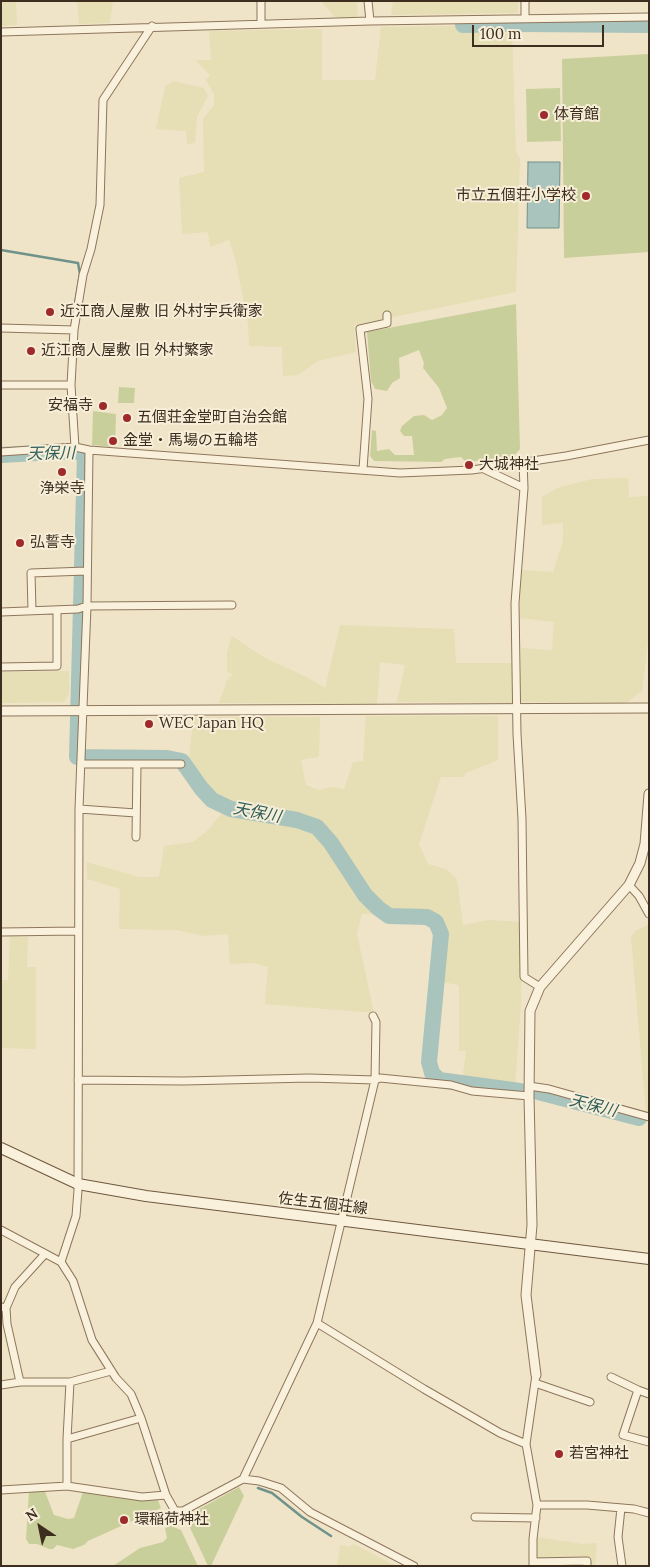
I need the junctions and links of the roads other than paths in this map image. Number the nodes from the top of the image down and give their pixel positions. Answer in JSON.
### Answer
{"nodes":[{"id":1,"x":261,"y":1,"type":"edge"},
{"id":2,"x":368,"y":1,"type":"edge"},
{"id":3,"x":525,"y":1,"type":"edge"},
{"id":4,"x":649,"y":17,"type":"edge"},
{"id":5,"x":525,"y":19,"type":"junction"},
{"id":6,"x":370,"y":21,"type":"junction"},
{"id":7,"x":261,"y":24,"type":"junction"},
{"id":8,"x":152,"y":26,"type":"junction"},
{"id":9,"x":1,"y":32,"type":"edge"},
{"id":10,"x":387,"y":315,"type":"dead end"},
{"id":11,"x":1,"y":328,"type":"edge"},
{"id":12,"x":72,"y":329,"type":"junction"},
{"id":13,"x":1,"y":385,"type":"edge"},
{"id":14,"x":70,"y":385,"type":"junction"},
{"id":15,"x":649,"y":440,"type":"edge"},
{"id":16,"x":75,"y":447,"type":"junction"},
{"id":17,"x":89,"y":450,"type":"junction"},
{"id":18,"x":1,"y":452,"type":"edge"},
{"id":19,"x":522,"y":462,"type":"junction"},
{"id":20,"x":482,"y":468,"type":"junction"},
{"id":21,"x":363,"y":469,"type":"junction"},
{"id":22,"x":524,"y":488,"type":"junction"},
{"id":23,"x":83,"y":571,"type":"junction"},
{"id":24,"x":232,"y":605,"type":"dead end"},
{"id":25,"x":83,"y":608,"type":"junction"},
{"id":26,"x":32,"y":610,"type":"junction"},
{"id":27,"x":57,"y":610,"type":"junction"},
{"id":28,"x":1,"y":612,"type":"edge"},
{"id":29,"x":1,"y":667,"type":"edge"},
{"id":30,"x":649,"y":708,"type":"edge"},
{"id":31,"x":79,"y":710,"type":"junction"},
{"id":32,"x":517,"y":710,"type":"junction"},
{"id":33,"x":1,"y":711,"type":"edge"},
{"id":34,"x":82,"y":760,"type":"junction"},
{"id":35,"x":181,"y":764,"type":"dead end"},
{"id":36,"x":137,"y":765,"type":"junction"},
{"id":37,"x":649,"y":794,"type":"edge"},
{"id":38,"x":79,"y":809,"type":"junction"},
{"id":39,"x":136,"y":813,"type":"junction"},
{"id":40,"x":136,"y":838,"type":"dead end"},
{"id":41,"x":629,"y":885,"type":"junction"},
{"id":42,"x":649,"y":914,"type":"edge"},
{"id":43,"x":78,"y":931,"type":"junction"},
{"id":44,"x":1,"y":932,"type":"edge"},
{"id":45,"x":540,"y":987,"type":"junction"},
{"id":46,"x":373,"y":1016,"type":"dead end"},
{"id":47,"x":78,"y":1080,"type":"junction"},
{"id":48,"x":375,"y":1080,"type":"junction"},
{"id":49,"x":529,"y":1086,"type":"junction"},
{"id":50,"x":529,"y":1096,"type":"junction"},
{"id":51,"x":649,"y":1117,"type":"edge"},
{"id":52,"x":1,"y":1148,"type":"edge"},
{"id":53,"x":78,"y":1184,"type":"junction"},
{"id":54,"x":341,"y":1222,"type":"junction"},
{"id":55,"x":1,"y":1230,"type":"edge"},
{"id":56,"x":531,"y":1243,"type":"junction"},
{"id":57,"x":45,"y":1254,"type":"junction"},
{"id":58,"x":649,"y":1259,"type":"edge"},
{"id":59,"x":61,"y":1262,"type":"junction"},
{"id":60,"x":4,"y":1308,"type":"edge"},
{"id":61,"x":317,"y":1323,"type":"junction"},
{"id":62,"x":111,"y":1371,"type":"junction"},
{"id":63,"x":611,"y":1377,"type":"dead end"},
{"id":64,"x":536,"y":1379,"type":"junction"},
{"id":65,"x":20,"y":1382,"type":"junction"},
{"id":66,"x":70,"y":1382,"type":"junction"},
{"id":67,"x":1,"y":1385,"type":"edge"},
{"id":68,"x":638,"y":1390,"type":"junction"},
{"id":69,"x":649,"y":1394,"type":"edge"},
{"id":70,"x":590,"y":1402,"type":"dead end"},
{"id":71,"x":141,"y":1418,"type":"junction"},
{"id":72,"x":67,"y":1439,"type":"junction"},
{"id":73,"x":649,"y":1442,"type":"edge"},
{"id":74,"x":526,"y":1444,"type":"junction"},
{"id":75,"x":243,"y":1479,"type":"junction"},
{"id":76,"x":67,"y":1486,"type":"junction"},
{"id":77,"x":1,"y":1490,"type":"edge"},
{"id":78,"x":166,"y":1495,"type":"junction"},
{"id":79,"x":537,"y":1504,"type":"junction"},
{"id":80,"x":621,"y":1508,"type":"junction"},
{"id":81,"x":649,"y":1513,"type":"edge"},
{"id":82,"x":475,"y":1517,"type":"dead end"},
{"id":83,"x":536,"y":1518,"type":"junction"},
{"id":84,"x":533,"y":1564,"type":"edge"},
{"id":85,"x":414,"y":1566,"type":"edge"},
{"id":86,"x":587,"y":1566,"type":"edge"},
{"id":87,"x":622,"y":1566,"type":"edge"}],
"edges":[{"from":1,"to":7,"type":"street"},
{"from":2,"to":6,"type":"street"},
{"from":3,"to":5,"type":"street"},
{"from":4,"to":5,"type":"street"},
{"from":5,"to":6,"type":"street"},
{"from":6,"to":7,"type":"street"},
{"from":7,"to":8,"type":"street"},
{"from":8,"to":9,"type":"street"},
{"from":8,"to":12,"type":"street"},
{"from":10,"to":21,"type":"street"},
{"from":11,"to":12,"type":"street"},
{"from":12,"to":14,"type":"street"},
{"from":13,"to":14,"type":"street"},
{"from":14,"to":16,"type":"street"},
{"from":15,"to":19,"type":"street"},
{"from":16,"to":17,"type":"street"},
{"from":16,"to":18,"type":"street"},
{"from":17,"to":21,"type":"street"},
{"from":17,"to":23,"type":"street"},
{"from":19,"to":20,"type":"street"},
{"from":19,"to":22,"type":"street"},
{"from":20,"to":21,"type":"street"},
{"from":20,"to":22,"type":"street"},
{"from":22,"to":32,"type":"street"},
{"from":23,"to":25,"type":"street"},
{"from":23,"to":26,"type":"street"},
{"from":24,"to":25,"type":"street"},
{"from":25,"to":27,"type":"street"},
{"from":25,"to":31,"type":"street"},
{"from":26,"to":27,"type":"street"},
{"from":26,"to":28,"type":"street"},
{"from":27,"to":29,"type":"street"},
{"from":30,"to":32,"type":"street"},
{"from":31,"to":32,"type":"street"},
{"from":31,"to":33,"type":"street"},
{"from":31,"to":34,"type":"street"},
{"from":32,"to":45,"type":"street"},
{"from":34,"to":36,"type":"street"},
{"from":34,"to":38,"type":"street"},
{"from":35,"to":36,"type":"street"},
{"from":36,"to":39,"type":"street"},
{"from":37,"to":41,"type":"street"},
{"from":38,"to":39,"type":"street"},
{"from":38,"to":43,"type":"street"},
{"from":39,"to":40,"type":"street"},
{"from":41,"to":42,"type":"street"},
{"from":41,"to":45,"type":"street"},
{"from":43,"to":44,"type":"street"},
{"from":43,"to":47,"type":"street"},
{"from":45,"to":49,"type":"street"},
{"from":46,"to":48,"type":"street"},
{"from":47,"to":48,"type":"street"},
{"from":47,"to":53,"type":"street"},
{"from":48,"to":50,"type":"street"},
{"from":48,"to":54,"type":"street"},
{"from":49,"to":50,"type":"street"},
{"from":49,"to":51,"type":"street"},
{"from":50,"to":56,"type":"street"},
{"from":52,"to":53,"type":"main road","name":"佐生五個荘線"},
{"from":53,"to":54,"type":"main road","name":"佐生五個荘線"},
{"from":53,"to":59,"type":"street"},
{"from":54,"to":56,"type":"main road","name":"佐生五個荘線"},
{"from":54,"to":61,"type":"street"},
{"from":55,"to":57,"type":"street"},
{"from":56,"to":58,"type":"main road","name":"佐生五個荘線"},
{"from":56,"to":64,"type":"street"},
{"from":57,"to":59,"type":"street"},
{"from":57,"to":60,"type":"street"},
{"from":59,"to":62,"type":"street"},
{"from":60,"to":65,"type":"street"},
{"from":61,"to":74,"type":"street"},
{"from":61,"to":75,"type":"street"},
{"from":62,"to":66,"type":"street"},
{"from":62,"to":71,"type":"street"},
{"from":63,"to":68,"type":"street"},
{"from":64,"to":70,"type":"street"},
{"from":64,"to":74,"type":"street"},
{"from":65,"to":66,"type":"street"},
{"from":65,"to":67,"type":"street"},
{"from":66,"to":72,"type":"street"},
{"from":68,"to":69,"type":"street"},
{"from":68,"to":73,"type":"street"},
{"from":71,"to":72,"type":"street"},
{"from":71,"to":78,"type":"street"},
{"from":72,"to":76,"type":"street"},
{"from":74,"to":79,"type":"street"},
{"from":75,"to":78,"type":"street"},
{"from":75,"to":85,"type":"street"},
{"from":76,"to":77,"type":"street"},
{"from":76,"to":78,"type":"street"},
{"from":79,"to":80,"type":"street"},
{"from":79,"to":83,"type":"street"},
{"from":80,"to":81,"type":"street"},
{"from":80,"to":87,"type":"street"},
{"from":82,"to":83,"type":"street"},
{"from":83,"to":84,"type":"street"},
{"from":84,"to":86,"type":"street"}]}
